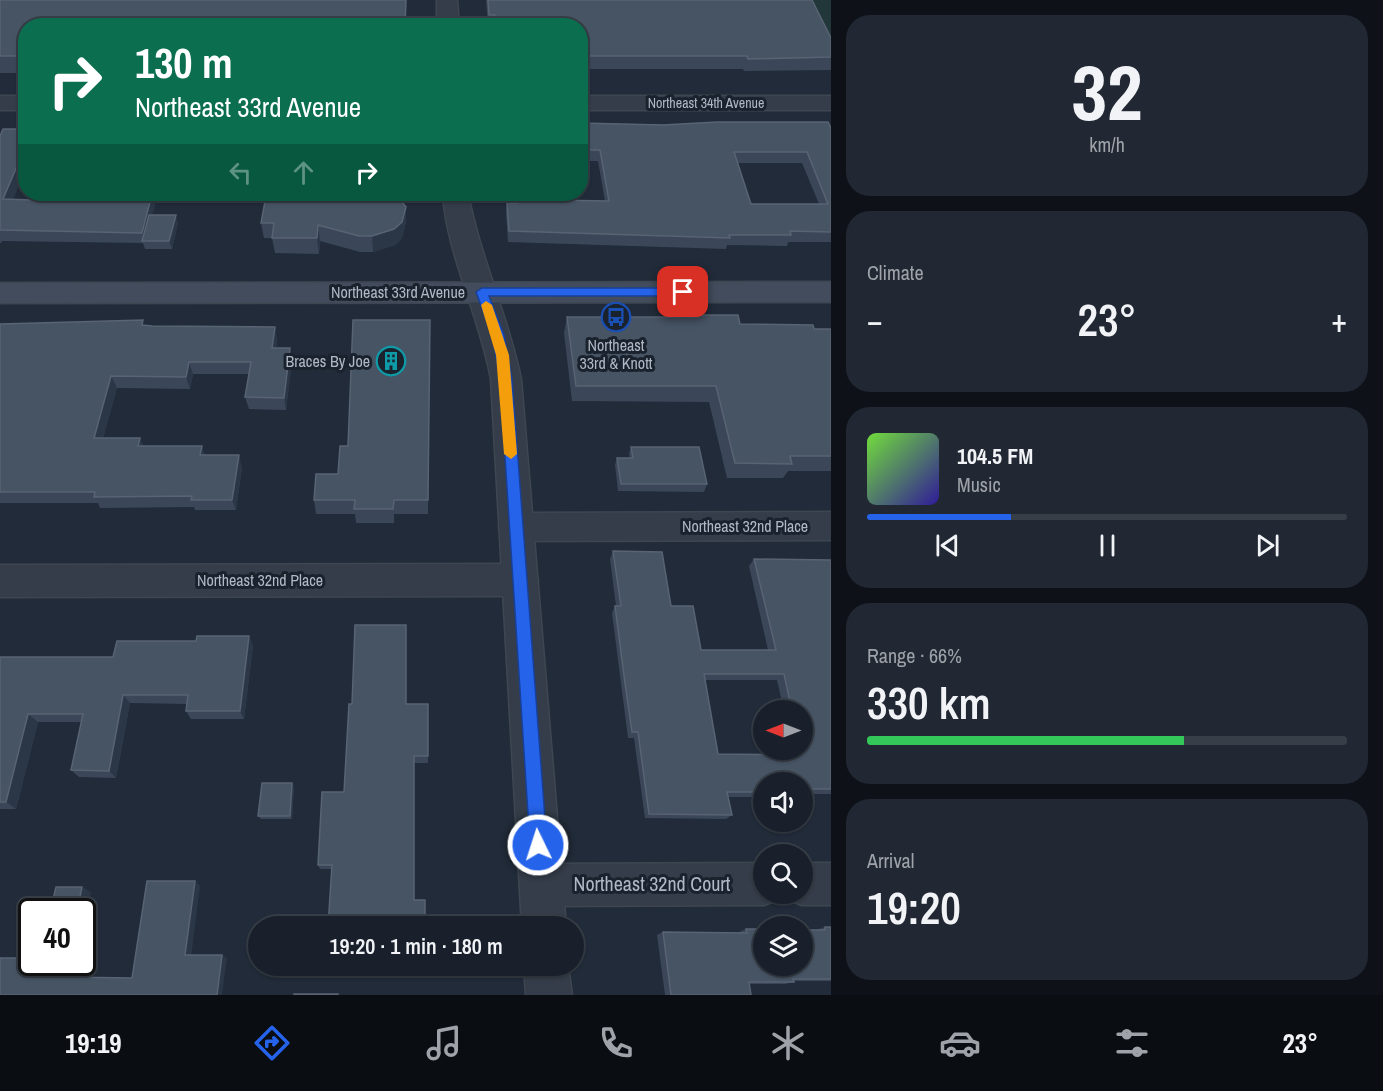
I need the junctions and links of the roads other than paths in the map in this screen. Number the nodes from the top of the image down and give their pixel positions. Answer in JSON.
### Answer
{"nodes":[{"id":1,"x":447,"y":0,"type":"edge"},
{"id":2,"x":448,"y":18,"type":"edge"},
{"id":3,"x":0,"y":103,"type":"edge"},
{"id":4,"x":18,"y":103,"type":"edge"},
{"id":5,"x":588,"y":103,"type":"edge"},
{"id":6,"x":831,"y":103,"type":"edge"},
{"id":7,"x":456,"y":201,"type":"edge"},
{"id":8,"x":482,"y":292,"type":"junction"},
{"id":9,"x":831,"y":292,"type":"edge"},
{"id":10,"x":0,"y":293,"type":"edge"},
{"id":11,"x":831,"y":526,"type":"edge"},
{"id":12,"x":516,"y":527,"type":"junction"},
{"id":13,"x":520,"y":580,"type":"junction"},
{"id":14,"x":0,"y":581,"type":"edge"},
{"id":15,"x":753,"y":884,"type":"edge"},
{"id":16,"x":813,"y":884,"type":"edge"},
{"id":17,"x":831,"y":884,"type":"edge"},
{"id":18,"x":541,"y":885,"type":"junction"},
{"id":19,"x":543,"y":916,"type":"edge"},
{"id":20,"x":547,"y":976,"type":"edge"},
{"id":21,"x":549,"y":995,"type":"edge"}],
"edges":[{"from":1,"to":2,"type":"street"},
{"from":3,"to":4,"type":"street"},
{"from":5,"to":6,"type":"street","name":"Northeast 34th Avenue"},
{"from":7,"to":8,"type":"street"},
{"from":8,"to":9,"type":"main road","name":"Northeast 33rd Avenue"},
{"from":8,"to":10,"type":"main road","name":"Northeast 33rd Avenue"},
{"from":8,"to":12,"type":"street"},
{"from":11,"to":12,"type":"street","name":"Northeast 32nd Place"},
{"from":12,"to":13,"type":"street"},
{"from":13,"to":14,"type":"street","name":"Northeast 32nd Place"},
{"from":13,"to":18,"type":"street"},
{"from":15,"to":18,"type":"street","name":"Northeast 32nd Court"},
{"from":16,"to":17,"type":"street"},
{"from":18,"to":19,"type":"street"},
{"from":20,"to":21,"type":"street"}]}
